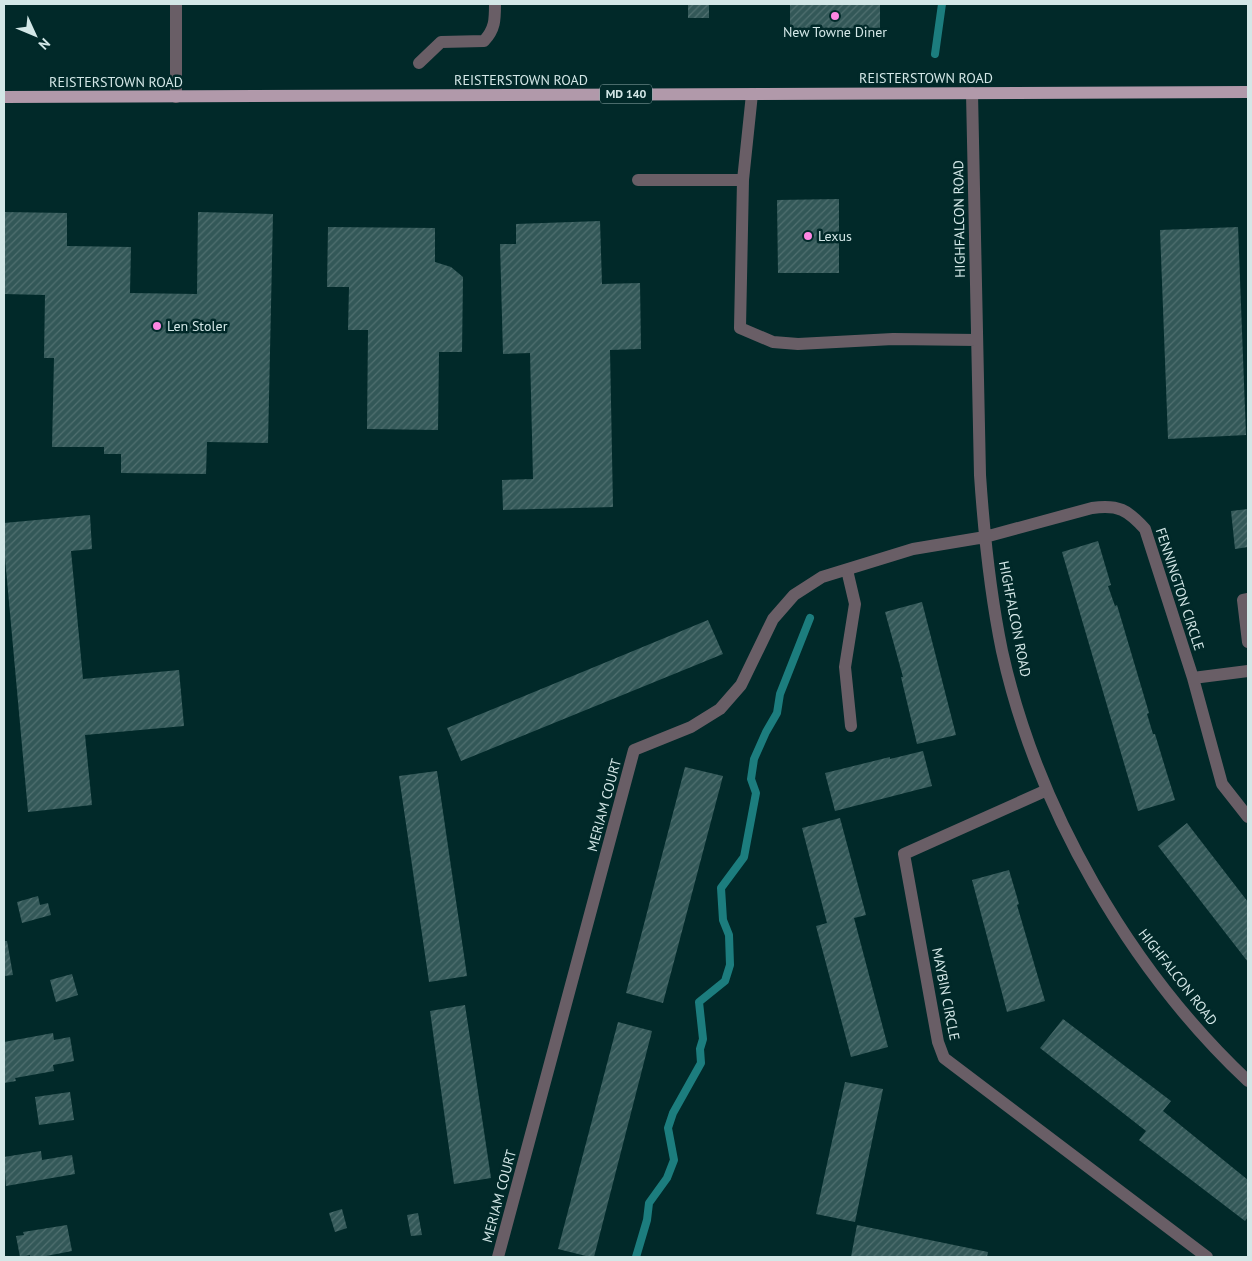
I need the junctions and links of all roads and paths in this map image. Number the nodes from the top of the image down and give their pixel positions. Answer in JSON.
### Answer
{"nodes":[{"id":1,"x":176,"y":4,"type":"edge"},
{"id":2,"x":495,"y":4,"type":"edge"},
{"id":3,"x":419,"y":62,"type":"dead end"},
{"id":4,"x":1248,"y":92,"type":"edge"},
{"id":5,"x":972,"y":93,"type":"junction"},
{"id":6,"x":752,"y":94,"type":"junction"},
{"id":7,"x":4,"y":97,"type":"edge"},
{"id":8,"x":176,"y":97,"type":"junction"},
{"id":9,"x":638,"y":180,"type":"dead end"},
{"id":10,"x":743,"y":180,"type":"junction"},
{"id":11,"x":977,"y":340,"type":"junction"},
{"id":12,"x":985,"y":537,"type":"junction"},
{"id":13,"x":847,"y":570,"type":"junction"},
{"id":14,"x":1248,"y":599,"type":"edge"},
{"id":15,"x":1248,"y":642,"type":"edge"},
{"id":16,"x":1248,"y":671,"type":"edge"},
{"id":17,"x":1193,"y":678,"type":"junction"},
{"id":18,"x":851,"y":726,"type":"dead end"},
{"id":19,"x":1047,"y":790,"type":"junction"},
{"id":20,"x":1248,"y":817,"type":"edge"},
{"id":21,"x":1248,"y":1081,"type":"edge"},
{"id":22,"x":498,"y":1257,"type":"edge"},
{"id":23,"x":1207,"y":1257,"type":"edge"}],
"edges":[{"from":1,"to":8,"type":"street"},
{"from":2,"to":3,"type":"street"},
{"from":4,"to":5,"type":"main road","name":"REISTERSTOWN ROAD","number":"MD 140"},
{"from":5,"to":6,"type":"main road","name":"REISTERSTOWN ROAD","number":"MD 140"},
{"from":5,"to":11,"type":"street","name":"HIGHFALCON ROAD"},
{"from":6,"to":8,"type":"main road","name":"REISTERSTOWN ROAD","number":"MD 140"},
{"from":6,"to":10,"type":"street"},
{"from":7,"to":8,"type":"main road","name":"REISTERSTOWN ROAD","number":"MD 140"},
{"from":9,"to":10,"type":"street"},
{"from":10,"to":11,"type":"street"},
{"from":11,"to":12,"type":"street","name":"HIGHFALCON ROAD"},
{"from":12,"to":13,"type":"street","name":"MERIAM COURT"},
{"from":12,"to":17,"type":"street","name":"FENNINGTON CIRCLE"},
{"from":12,"to":19,"type":"street","name":"HIGHFALCON ROAD"},
{"from":13,"to":18,"type":"street"},
{"from":13,"to":22,"type":"street","name":"MERIAM COURT"},
{"from":14,"to":15,"type":"street"},
{"from":16,"to":17,"type":"street"},
{"from":17,"to":20,"type":"street","name":"FENNINGTON CIRCLE"},
{"from":19,"to":21,"type":"street","name":"HIGHFALCON ROAD"},
{"from":19,"to":23,"type":"street","name":"MAYBIN CIRCLE"}]}
